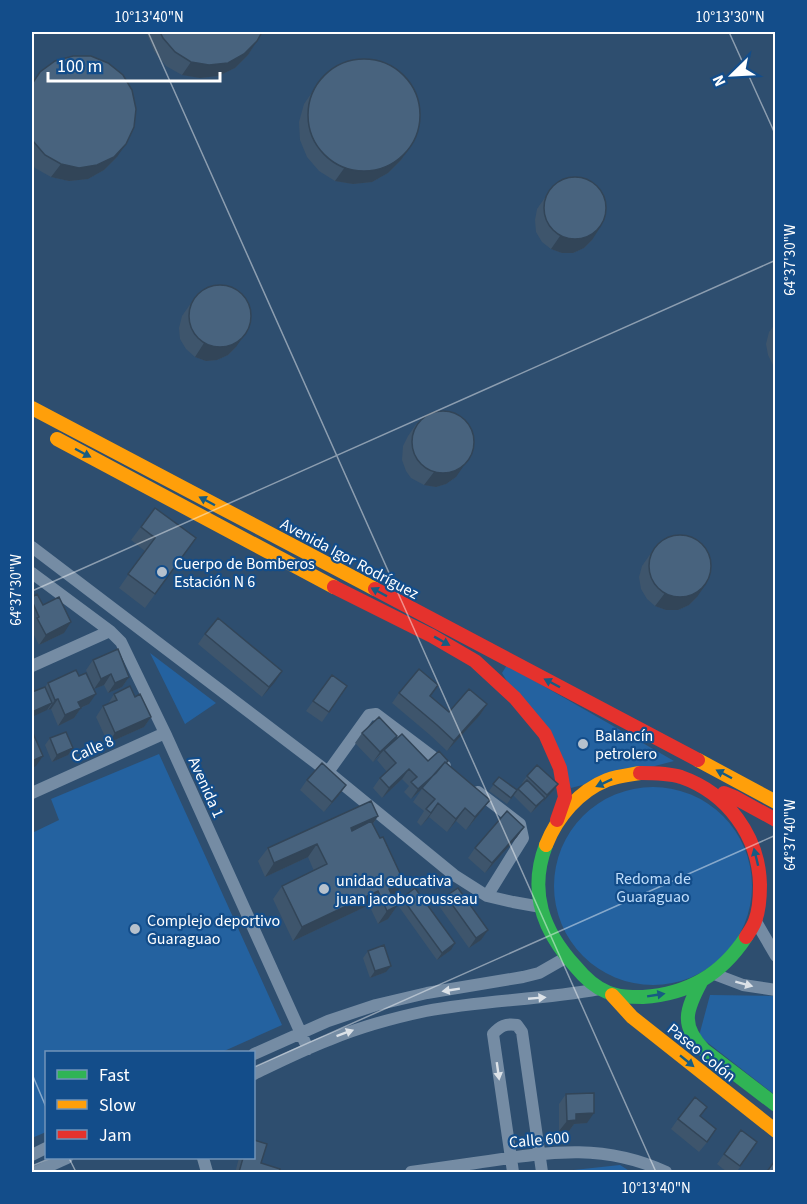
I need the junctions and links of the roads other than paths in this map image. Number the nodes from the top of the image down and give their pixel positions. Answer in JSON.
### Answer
{"nodes":[{"id":1,"x":32,"y":408,"type":"edge"},
{"id":2,"x":42,"y":431,"type":"dead end"},
{"id":3,"x":32,"y":547,"type":"edge"},
{"id":4,"x":32,"y":573,"type":"edge"},
{"id":5,"x":110,"y":631,"type":"junction"},
{"id":6,"x":32,"y":666,"type":"edge"},
{"id":7,"x":165,"y":733,"type":"junction"},
{"id":8,"x":654,"y":737,"type":"junction"},
{"id":9,"x":328,"y":772,"type":"junction"},
{"id":10,"x":701,"y":785,"type":"junction"},
{"id":11,"x":32,"y":793,"type":"edge"},
{"id":12,"x":776,"y":802,"type":"edge"},
{"id":13,"x":776,"y":820,"type":"edge"},
{"id":14,"x":557,"y":822,"type":"junction"},
{"id":15,"x":486,"y":896,"type":"junction"},
{"id":16,"x":772,"y":897,"type":"dead end"},
{"id":17,"x":541,"y":907,"type":"junction"},
{"id":18,"x":756,"y":915,"type":"junction"},
{"id":19,"x":776,"y":956,"type":"edge"},
{"id":20,"x":567,"y":957,"type":"junction"},
{"id":21,"x":714,"y":974,"type":"junction"},
{"id":22,"x":701,"y":982,"type":"junction"},
{"id":23,"x":599,"y":989,"type":"junction"},
{"id":24,"x":776,"y":990,"type":"edge"},
{"id":25,"x":612,"y":995,"type":"junction"},
{"id":26,"x":300,"y":1034,"type":"junction"},
{"id":27,"x":308,"y":1049,"type":"junction"},
{"id":28,"x":255,"y":1054,"type":"edge"},
{"id":29,"x":255,"y":1074,"type":"edge"},
{"id":30,"x":776,"y":1105,"type":"edge"},
{"id":31,"x":776,"y":1131,"type":"edge"},
{"id":32,"x":539,"y":1154,"type":"junction"},
{"id":33,"x":511,"y":1157,"type":"junction"},
{"id":34,"x":65,"y":1159,"type":"edge"},
{"id":35,"x":36,"y":1173,"type":"edge"},
{"id":36,"x":411,"y":1173,"type":"edge"},
{"id":37,"x":513,"y":1173,"type":"edge"},
{"id":38,"x":542,"y":1173,"type":"edge"},
{"id":39,"x":666,"y":1173,"type":"edge"}],
"edges":[{"from":8,"to":1,"type":"main road","name":"Avenida Igor Rodríguez","one_way":true},
{"from":2,"to":14,"type":"main road","name":"Avenida Igor Rodríguez","one_way":true},
{"from":3,"to":9,"type":"street"},
{"from":4,"to":5,"type":"street","name":"Avenida 1"},
{"from":5,"to":6,"type":"street"},
{"from":5,"to":7,"type":"street","name":"Avenida 1"},
{"from":7,"to":11,"type":"street","name":"Calle 8"},
{"from":7,"to":26,"type":"street","name":"Avenida 1"},
{"from":8,"to":10,"type":"main road","name":"Avenida Igor Rodríguez"},
{"from":12,"to":8,"type":"main road","name":"Avenida Igor Rodríguez","one_way":true},
{"from":9,"to":15,"type":"street"},
{"from":9,"to":15,"type":"street"},
{"from":10,"to":13,"type":"main road"},
{"from":10,"to":14,"type":"main road","one_way":true},
{"from":18,"to":10,"type":"main road","one_way":true},
{"from":14,"to":17,"type":"main road"},
{"from":15,"to":17,"type":"street"},
{"from":16,"to":18,"type":"main road"},
{"from":17,"to":20,"type":"main road"},
{"from":18,"to":19,"type":"street"},
{"from":18,"to":21,"type":"main road"},
{"from":20,"to":23,"type":"main road"},
{"from":20,"to":26,"type":"street","one_way":true},
{"from":21,"to":22,"type":"main road"},
{"from":21,"to":24,"type":"street","one_way":true},
{"from":25,"to":22,"type":"main road","one_way":true},
{"from":22,"to":30,"type":"main road","name":"Paseo Colón"},
{"from":23,"to":25,"type":"main road"},
{"from":27,"to":23,"type":"street","one_way":true},
{"from":25,"to":31,"type":"main road","name":"Paseo Colón","one_way":true},
{"from":26,"to":27,"type":"street","name":"Avenida 1"},
{"from":26,"to":28,"type":"street"},
{"from":27,"to":29,"type":"street"},
{"from":32,"to":33,"type":"street","name":"Calle 600"},
{"from":32,"to":33,"type":"street","one_way":true},
{"from":32,"to":38,"type":"street"},
{"from":32,"to":39,"type":"street","name":"Calle 600"},
{"from":33,"to":36,"type":"street","name":"Calle 600"},
{"from":33,"to":37,"type":"street"},
{"from":34,"to":35,"type":"street"}]}
